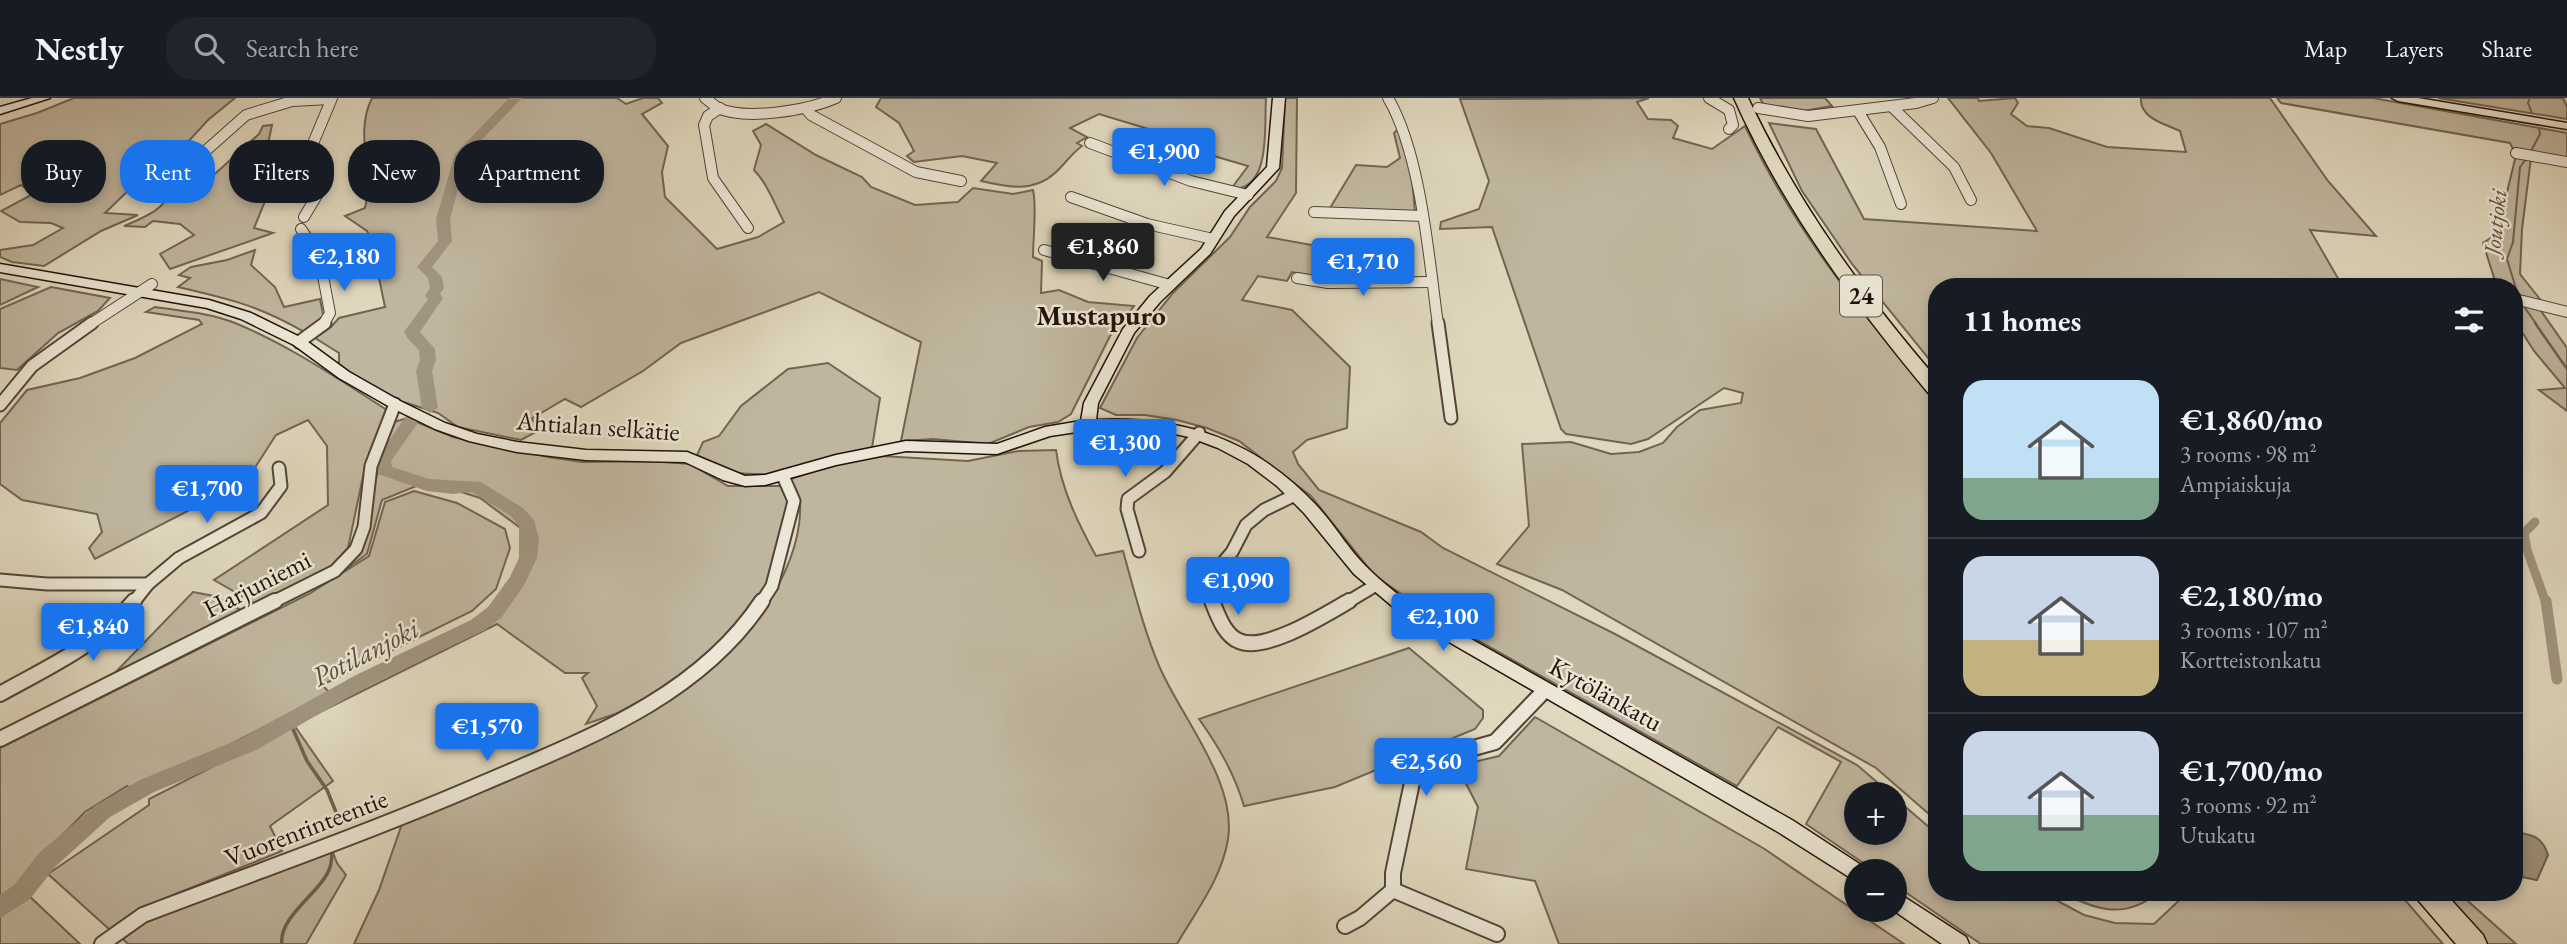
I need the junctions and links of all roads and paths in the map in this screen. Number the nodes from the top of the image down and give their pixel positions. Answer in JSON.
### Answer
{"nodes":[{"id":1,"x":44,"y":98,"type":"edge"},
{"id":2,"x":705,"y":98,"type":"edge"},
{"id":3,"x":836,"y":98,"type":"edge"},
{"id":4,"x":1279,"y":98,"type":"edge"},
{"id":5,"x":1388,"y":98,"type":"edge"},
{"id":6,"x":1709,"y":98,"type":"edge"},
{"id":7,"x":1876,"y":98,"type":"edge"},
{"id":8,"x":1933,"y":98,"type":"edge"},
{"id":9,"x":2398,"y":98,"type":"edge"},
{"id":10,"x":332,"y":99,"type":"edge"},
{"id":11,"x":1734,"y":101,"type":"edge"},
{"id":12,"x":1754,"y":103,"type":"edge"},
{"id":13,"x":1888,"y":107,"type":"junction"},
{"id":14,"x":720,"y":108,"type":"junction"},
{"id":15,"x":806,"y":109,"type":"junction"},
{"id":16,"x":0,"y":111,"type":"edge"},
{"id":17,"x":1858,"y":111,"type":"junction"},
{"id":18,"x":2567,"y":126,"type":"edge"},
{"id":19,"x":1730,"y":128,"type":"dead end"},
{"id":20,"x":215,"y":143,"type":"edge"},
{"id":21,"x":1090,"y":143,"type":"dead end"},
{"id":22,"x":2516,"y":153,"type":"dead end"},
{"id":23,"x":2567,"y":162,"type":"edge"},
{"id":24,"x":961,"y":181,"type":"dead end"},
{"id":25,"x":1248,"y":195,"type":"junction"},
{"id":26,"x":1793,"y":196,"type":"junction"},
{"id":27,"x":1071,"y":197,"type":"dead end"},
{"id":28,"x":1971,"y":200,"type":"dead end"},
{"id":29,"x":1900,"y":204,"type":"dead end"},
{"id":30,"x":1314,"y":212,"type":"dead end"},
{"id":31,"x":1423,"y":216,"type":"junction"},
{"id":32,"x":304,"y":217,"type":"dead end"},
{"id":33,"x":748,"y":228,"type":"dead end"},
{"id":34,"x":301,"y":229,"type":"dead end"},
{"id":35,"x":1213,"y":239,"type":"junction"},
{"id":36,"x":1044,"y":250,"type":"dead end"},
{"id":37,"x":0,"y":268,"type":"edge"},
{"id":38,"x":1297,"y":278,"type":"dead end"},
{"id":39,"x":1432,"y":282,"type":"junction"},
{"id":40,"x":152,"y":284,"type":"dead end"},
{"id":41,"x":1170,"y":285,"type":"junction"},
{"id":42,"x":138,"y":292,"type":"junction"},
{"id":43,"x":2523,"y":301,"type":"edge"},
{"id":44,"x":2567,"y":312,"type":"edge"},
{"id":45,"x":299,"y":342,"type":"junction"},
{"id":46,"x":1928,"y":380,"type":"edge"},
{"id":47,"x":395,"y":404,"type":"junction"},
{"id":48,"x":0,"y":405,"type":"edge"},
{"id":49,"x":1451,"y":418,"type":"dead end"},
{"id":50,"x":1088,"y":425,"type":"junction"},
{"id":51,"x":1049,"y":430,"type":"joint"},
{"id":52,"x":1199,"y":433,"type":"junction"},
{"id":53,"x":279,"y":468,"type":"dead end"},
{"id":54,"x":783,"y":476,"type":"junction"},
{"id":55,"x":1295,"y":495,"type":"junction"},
{"id":56,"x":1139,"y":551,"type":"dead end"},
{"id":57,"x":0,"y":580,"type":"edge"},
{"id":58,"x":148,"y":584,"type":"junction"},
{"id":59,"x":1376,"y":585,"type":"junction"},
{"id":60,"x":1545,"y":690,"type":"junction"},
{"id":61,"x":0,"y":694,"type":"edge"},
{"id":62,"x":0,"y":739,"type":"edge"},
{"id":63,"x":1844,"y":865,"type":"edge"},
{"id":64,"x":1393,"y":890,"type":"junction"},
{"id":65,"x":2420,"y":901,"type":"edge"},
{"id":66,"x":2435,"y":901,"type":"edge"},
{"id":67,"x":1907,"y":908,"type":"edge"},
{"id":68,"x":1345,"y":926,"type":"dead end"},
{"id":69,"x":1497,"y":934,"type":"dead end"},
{"id":70,"x":102,"y":944,"type":"edge"},
{"id":71,"x":1959,"y":944,"type":"edge"},
{"id":72,"x":2457,"y":944,"type":"edge"},
{"id":73,"x":2473,"y":944,"type":"edge"}],
"edges":[{"from":1,"to":16,"type":"street"},
{"from":2,"to":14,"type":"street"},
{"from":3,"to":15,"type":"street"},
{"from":4,"to":25,"type":"street"},
{"from":5,"to":31,"type":"street"},
{"from":6,"to":11,"type":"street"},
{"from":7,"to":13,"type":"street"},
{"from":8,"to":13,"type":"street"},
{"from":9,"to":18,"type":"street"},
{"from":10,"to":20,"type":"street"},
{"from":10,"to":32,"type":"street"},
{"from":11,"to":19,"type":"street"},
{"from":11,"to":26,"type":"highway","number":"24"},
{"from":12,"to":17,"type":"street"},
{"from":12,"to":26,"type":"highway","number":"24"},
{"from":13,"to":17,"type":"street"},
{"from":13,"to":28,"type":"street"},
{"from":14,"to":15,"type":"street"},
{"from":14,"to":33,"type":"street"},
{"from":15,"to":24,"type":"street"},
{"from":17,"to":29,"type":"street"},
{"from":21,"to":25,"type":"street"},
{"from":22,"to":23,"type":"street"},
{"from":25,"to":35,"type":"street"},
{"from":26,"to":46,"type":"highway","number":"24"},
{"from":27,"to":35,"type":"street"},
{"from":30,"to":31,"type":"street"},
{"from":31,"to":39,"type":"street"},
{"from":34,"to":45,"type":"street"},
{"from":35,"to":41,"type":"street"},
{"from":36,"to":41,"type":"street"},
{"from":37,"to":42,"type":"street","name":"Ahtialan selkätie"},
{"from":38,"to":39,"type":"street"},
{"from":39,"to":49,"type":"street"},
{"from":40,"to":42,"type":"street"},
{"from":41,"to":50,"type":"street"},
{"from":42,"to":45,"type":"street","name":"Ahtialan selkätie"},
{"from":42,"to":48,"type":"street"},
{"from":43,"to":44,"type":"street"},
{"from":45,"to":47,"type":"street","name":"Ahtialan selkätie"},
{"from":47,"to":54,"type":"street","name":"Ahtialan selkätie"},
{"from":47,"to":62,"type":"street","name":"Harjuniemi"},
{"from":50,"to":51,"type":"street","name":"Kytölänkatu"},
{"from":50,"to":52,"type":"street","name":"Kytölänkatu"},
{"from":51,"to":54,"type":"street","name":"Ahtialan selkätie"},
{"from":52,"to":55,"type":"street","name":"Kytölänkatu"},
{"from":52,"to":56,"type":"street"},
{"from":53,"to":58,"type":"street"},
{"from":54,"to":70,"type":"street","name":"Vuorenrinteentie"},
{"from":55,"to":59,"type":"street","name":"Kytölänkatu"},
{"from":55,"to":59,"type":"street"},
{"from":57,"to":58,"type":"street"},
{"from":58,"to":61,"type":"street"},
{"from":59,"to":60,"type":"street","name":"Kytölänkatu"},
{"from":60,"to":63,"type":"street","name":"Kytölänkatu"},
{"from":60,"to":64,"type":"street"},
{"from":64,"to":68,"type":"street"},
{"from":64,"to":69,"type":"street"},
{"from":65,"to":72,"type":"highway"},
{"from":66,"to":73,"type":"highway"},
{"from":67,"to":71,"type":"street"}]}
